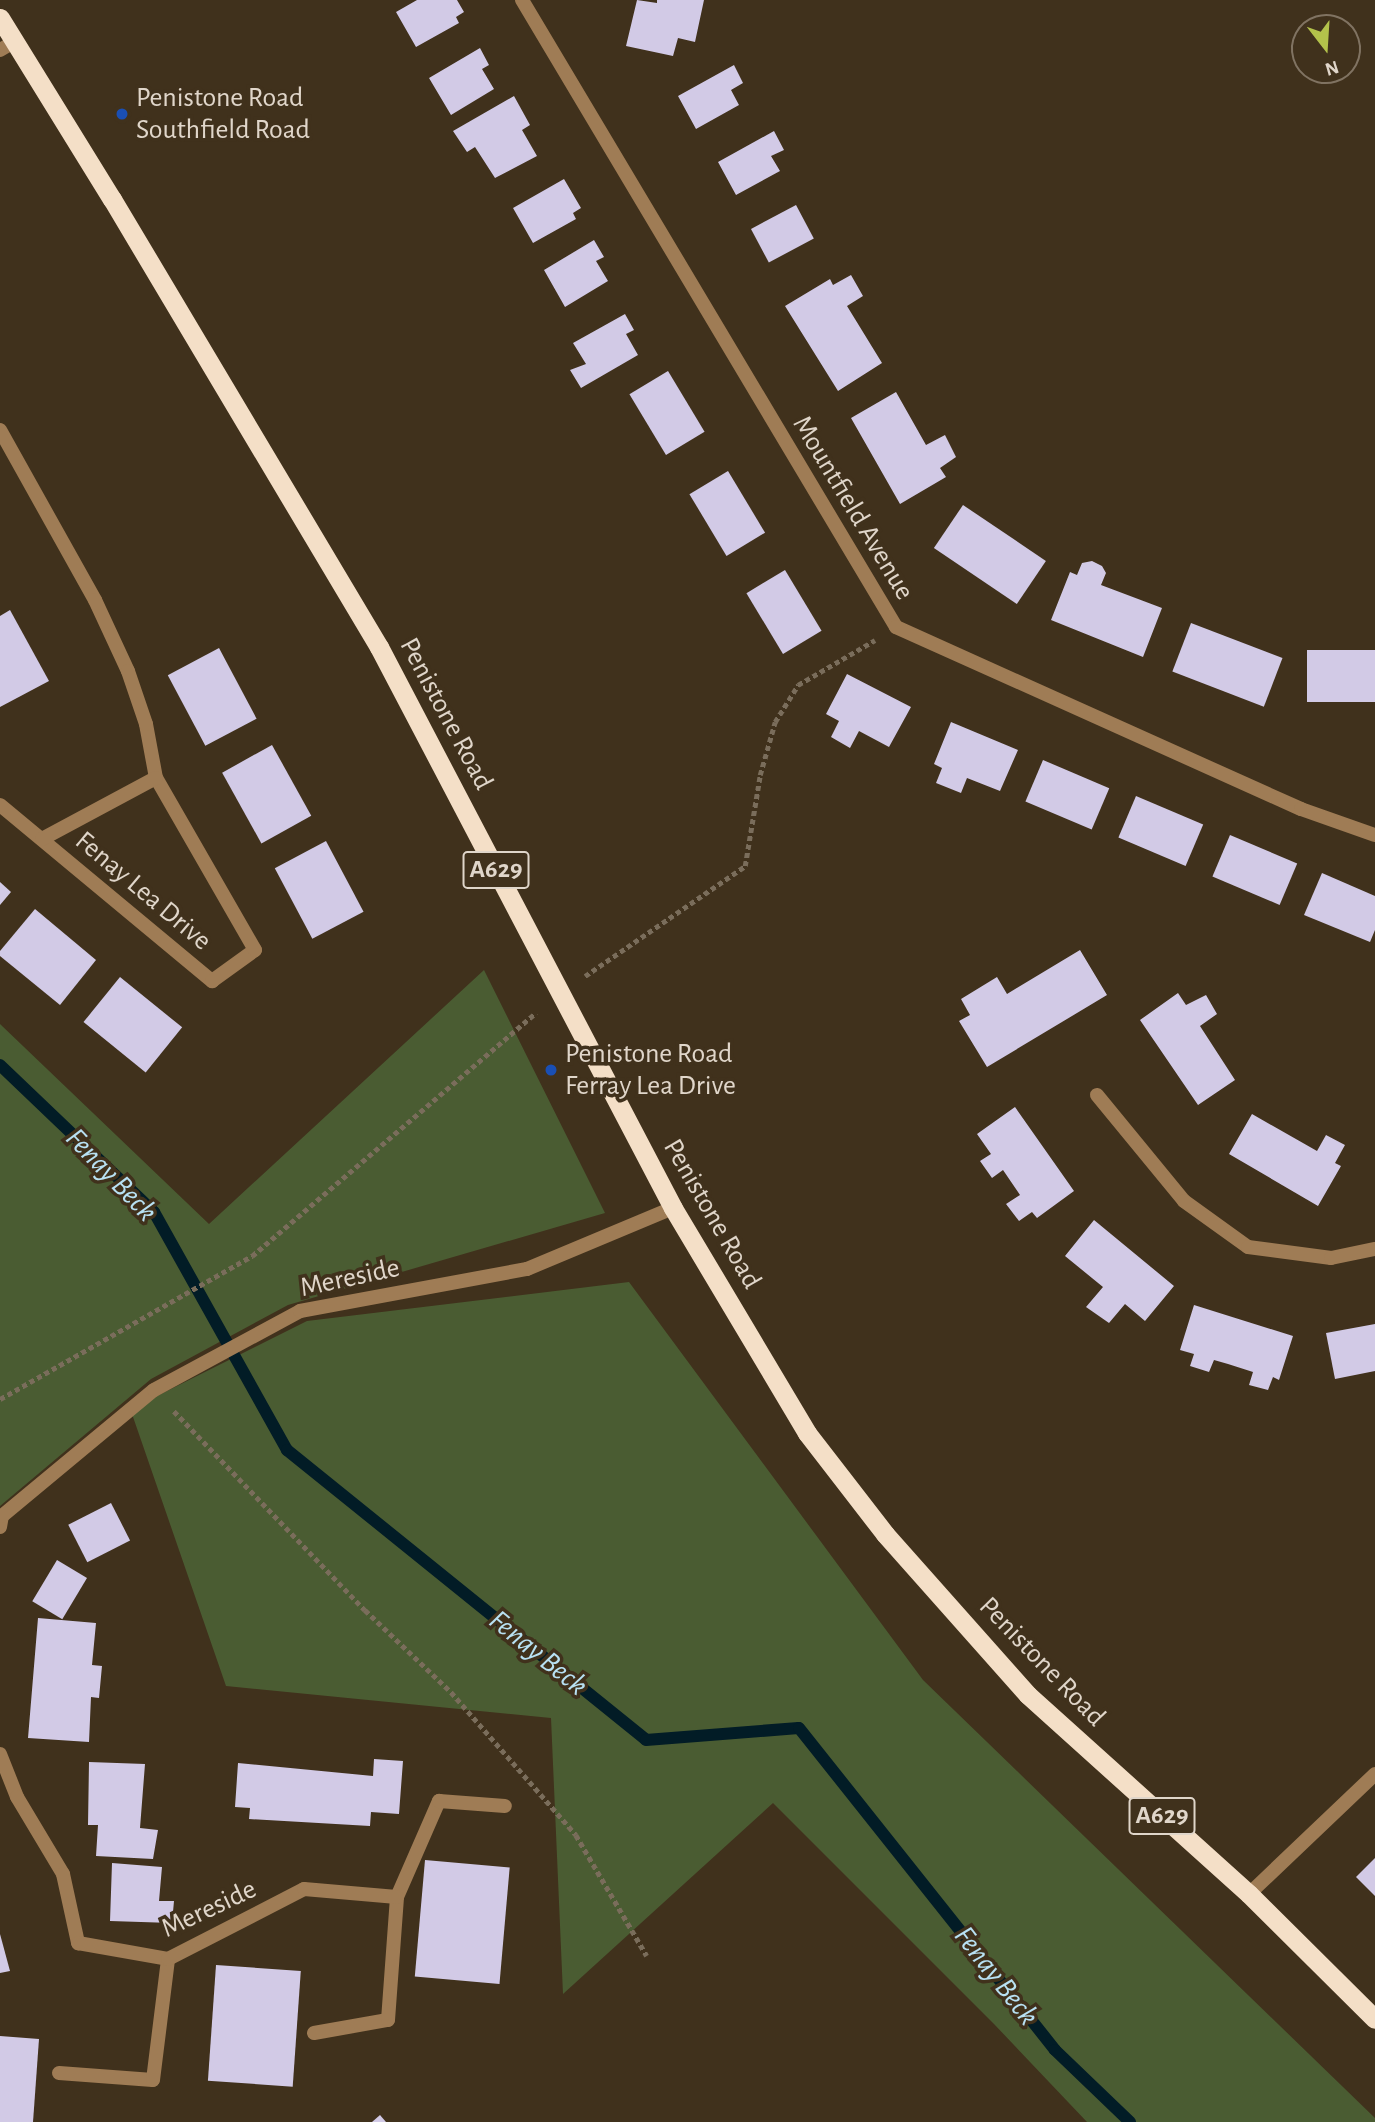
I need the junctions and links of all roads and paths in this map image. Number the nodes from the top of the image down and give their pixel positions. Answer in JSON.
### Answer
{"nodes":[{"id":1,"x":527,"y":2,"type":"edge"},
{"id":2,"x":0,"y":19,"type":"edge"},
{"id":3,"x":7,"y":46,"type":"edge"},
{"id":4,"x":0,"y":430,"type":"edge"},
{"id":5,"x":896,"y":627,"type":"junction"},
{"id":6,"x":156,"y":778,"type":"junction"},
{"id":7,"x":0,"y":805,"type":"edge"},
{"id":8,"x":1375,"y":835,"type":"edge"},
{"id":9,"x":42,"y":839,"type":"junction"},
{"id":10,"x":560,"y":992,"type":"junction"},
{"id":11,"x":1097,"y":1095,"type":"dead end"},
{"id":12,"x":673,"y":1208,"type":"junction"},
{"id":13,"x":1375,"y":1249,"type":"edge"},
{"id":14,"x":154,"y":1390,"type":"junction"},
{"id":15,"x":0,"y":1399,"type":"edge"},
{"id":16,"x":1,"y":1520,"type":"edge"},
{"id":17,"x":0,"y":1754,"type":"edge"},
{"id":18,"x":1375,"y":1774,"type":"edge"},
{"id":19,"x":505,"y":1806,"type":"dead end"},
{"id":20,"x":1249,"y":1894,"type":"junction"},
{"id":21,"x":397,"y":1897,"type":"junction"},
{"id":22,"x":648,"y":1956,"type":"dead end"},
{"id":23,"x":167,"y":1959,"type":"junction"},
{"id":24,"x":1375,"y":2019,"type":"edge"},
{"id":25,"x":314,"y":2033,"type":"dead end"},
{"id":26,"x":59,"y":2073,"type":"dead end"}],
"edges":[{"from":1,"to":5,"type":"street","name":"Mountfield Avenue"},
{"from":2,"to":3,"type":"highway","name":"Penistone Road","number":"A629"},
{"from":3,"to":10,"type":"highway","name":"Penistone Road","number":"A629"},
{"from":4,"to":6,"type":"street","name":"Fenay Lea Drive"},
{"from":5,"to":8,"type":"street","name":"Mountfield Avenue"},
{"from":5,"to":10,"type":"path"},
{"from":6,"to":9,"type":"street","name":"Fenay Lea Drive"},
{"from":6,"to":9,"type":"street","name":"Fenay Lea Drive"},
{"from":7,"to":9,"type":"street","name":"Fenay Lea Drive"},
{"from":10,"to":12,"type":"highway","name":"Penistone Road","number":"A629"},
{"from":10,"to":15,"type":"path"},
{"from":11,"to":13,"type":"street"},
{"from":12,"to":14,"type":"street","name":"Mereside"},
{"from":12,"to":20,"type":"highway","name":"Penistone Road","number":"A629"},
{"from":14,"to":16,"type":"street","name":"Mereside"},
{"from":14,"to":22,"type":"path"},
{"from":17,"to":23,"type":"street","name":"Mereside"},
{"from":18,"to":20,"type":"street"},
{"from":19,"to":21,"type":"street"},
{"from":20,"to":24,"type":"highway","name":"Penistone Road","number":"A629"},
{"from":21,"to":23,"type":"street","name":"Mereside"},
{"from":21,"to":25,"type":"street"},
{"from":23,"to":26,"type":"street"}]}
